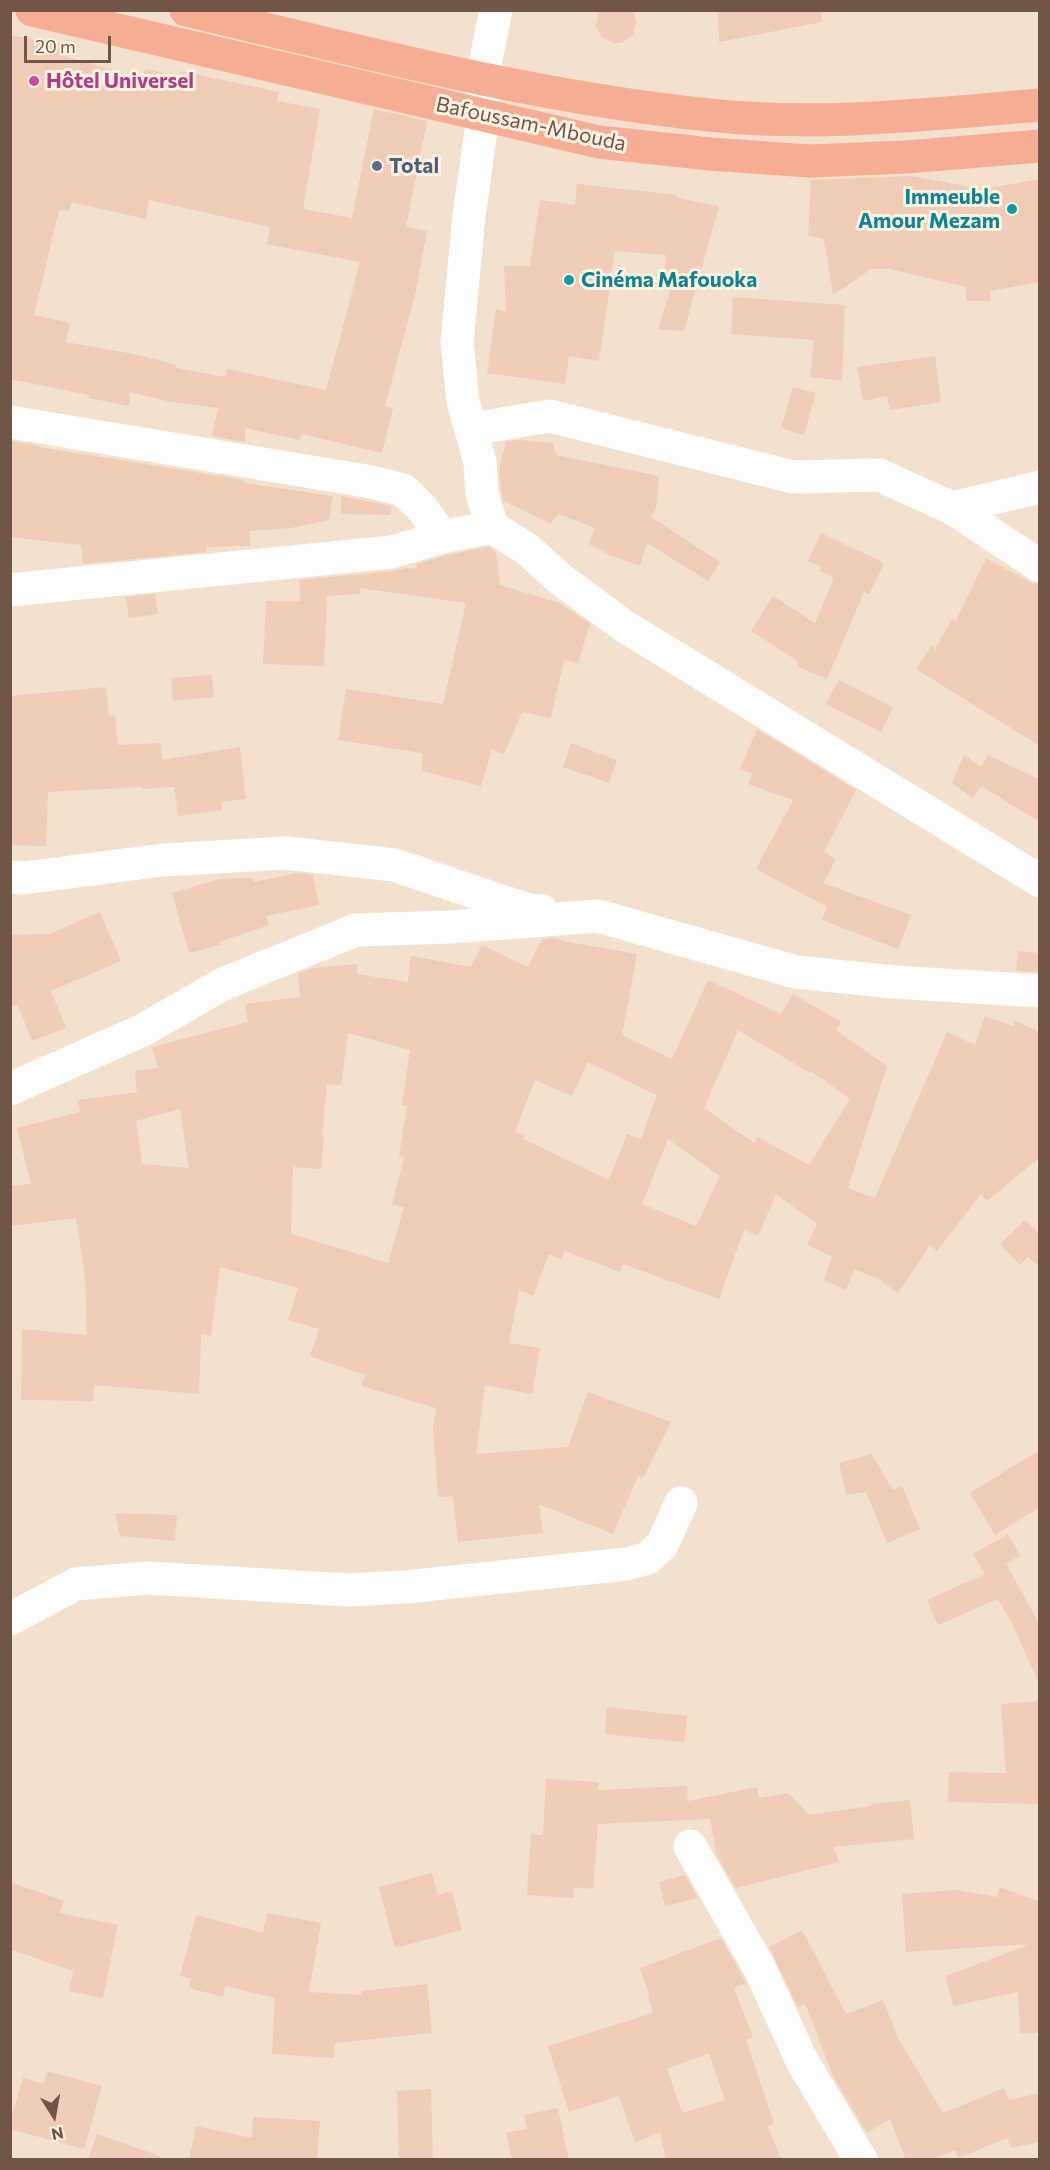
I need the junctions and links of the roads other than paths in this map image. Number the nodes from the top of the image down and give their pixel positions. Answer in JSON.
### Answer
{"nodes":[{"id":1,"x":32,"y":10,"type":"edge"},
{"id":2,"x":186,"y":10,"type":"edge"},
{"id":3,"x":496,"y":10,"type":"edge"},
{"id":4,"x":482,"y":80,"type":"junction"},
{"id":5,"x":1040,"y":105,"type":"edge"},
{"id":6,"x":483,"y":116,"type":"junction"},
{"id":7,"x":1040,"y":146,"type":"edge"},
{"id":8,"x":10,"y":422,"type":"edge"},
{"id":9,"x":471,"y":429,"type":"junction"},
{"id":10,"x":1040,"y":487,"type":"edge"},
{"id":11,"x":952,"y":508,"type":"junction"},
{"id":12,"x":492,"y":527,"type":"junction"},
{"id":13,"x":442,"y":537,"type":"junction"},
{"id":14,"x":1040,"y":566,"type":"edge"},
{"id":15,"x":10,"y":590,"type":"edge"},
{"id":16,"x":10,"y":877,"type":"edge"},
{"id":17,"x":1040,"y":881,"type":"edge"},
{"id":18,"x":598,"y":915,"type":"junction"},
{"id":19,"x":1040,"y":991,"type":"edge"},
{"id":20,"x":10,"y":1089,"type":"edge"},
{"id":21,"x":681,"y":1503,"type":"dead end"},
{"id":22,"x":10,"y":1619,"type":"edge"},
{"id":23,"x":690,"y":1846,"type":"dead end"},
{"id":24,"x":861,"y":2160,"type":"edge"}],
"edges":[{"from":1,"to":6,"type":"highway","name":"Bafoussam-Mbouda"},
{"from":2,"to":4,"type":"highway","name":"Bafoussam-Mbouda"},
{"from":3,"to":4,"type":"street"},
{"from":4,"to":5,"type":"highway","name":"Bafoussam-Mbouda"},
{"from":4,"to":6,"type":"street"},
{"from":6,"to":7,"type":"highway","name":"Bafoussam-Mbouda"},
{"from":6,"to":9,"type":"street"},
{"from":8,"to":13,"type":"street"},
{"from":9,"to":11,"type":"street"},
{"from":9,"to":12,"type":"street"},
{"from":10,"to":11,"type":"street"},
{"from":11,"to":14,"type":"street"},
{"from":12,"to":13,"type":"street"},
{"from":12,"to":17,"type":"street"},
{"from":13,"to":15,"type":"street"},
{"from":16,"to":18,"type":"street"},
{"from":18,"to":19,"type":"street"},
{"from":18,"to":20,"type":"street"},
{"from":21,"to":22,"type":"street"},
{"from":23,"to":24,"type":"street"}]}
